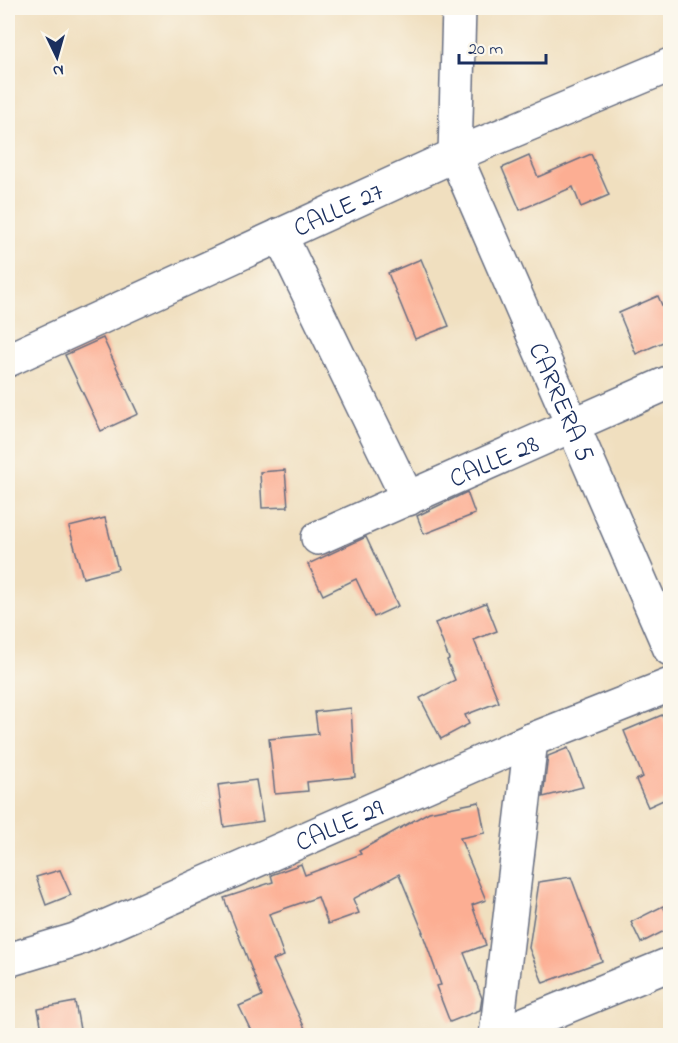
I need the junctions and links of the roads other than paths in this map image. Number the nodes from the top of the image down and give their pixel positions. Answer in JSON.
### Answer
{"nodes":[{"id":1,"x":459,"y":8,"type":"edge"},
{"id":2,"x":670,"y":65,"type":"edge"},
{"id":3,"x":455,"y":155,"type":"junction"},
{"id":4,"x":280,"y":235,"type":"junction"},
{"id":5,"x":8,"y":360,"type":"edge"},
{"id":6,"x":670,"y":382,"type":"edge"},
{"id":7,"x":573,"y":426,"type":"junction"},
{"id":8,"x":408,"y":499,"type":"junction"},
{"id":9,"x":318,"y":538,"type":"dead end"},
{"id":10,"x":670,"y":649,"type":"edge"},
{"id":11,"x":670,"y":685,"type":"edge"},
{"id":12,"x":531,"y":740,"type":"junction"},
{"id":13,"x":8,"y":960,"type":"edge"},
{"id":14,"x":670,"y":964,"type":"edge"},
{"id":15,"x":496,"y":1035,"type":"edge"}],
"edges":[{"from":1,"to":3,"type":"street"},
{"from":2,"to":3,"type":"street","name":"CALLE 27"},
{"from":3,"to":4,"type":"street","name":"CALLE 27"},
{"from":3,"to":7,"type":"street","name":"CARRERA 5"},
{"from":4,"to":5,"type":"street","name":"CALLE 27"},
{"from":4,"to":8,"type":"street"},
{"from":6,"to":7,"type":"street","name":"CALLE 28"},
{"from":7,"to":8,"type":"street","name":"CALLE 28"},
{"from":7,"to":10,"type":"street","name":"CARRERA 5"},
{"from":8,"to":9,"type":"street","name":"CALLE 28"},
{"from":11,"to":12,"type":"street","name":"CALLE 29"},
{"from":12,"to":13,"type":"street","name":"CALLE 29"},
{"from":12,"to":15,"type":"street"},
{"from":14,"to":15,"type":"street"}]}
